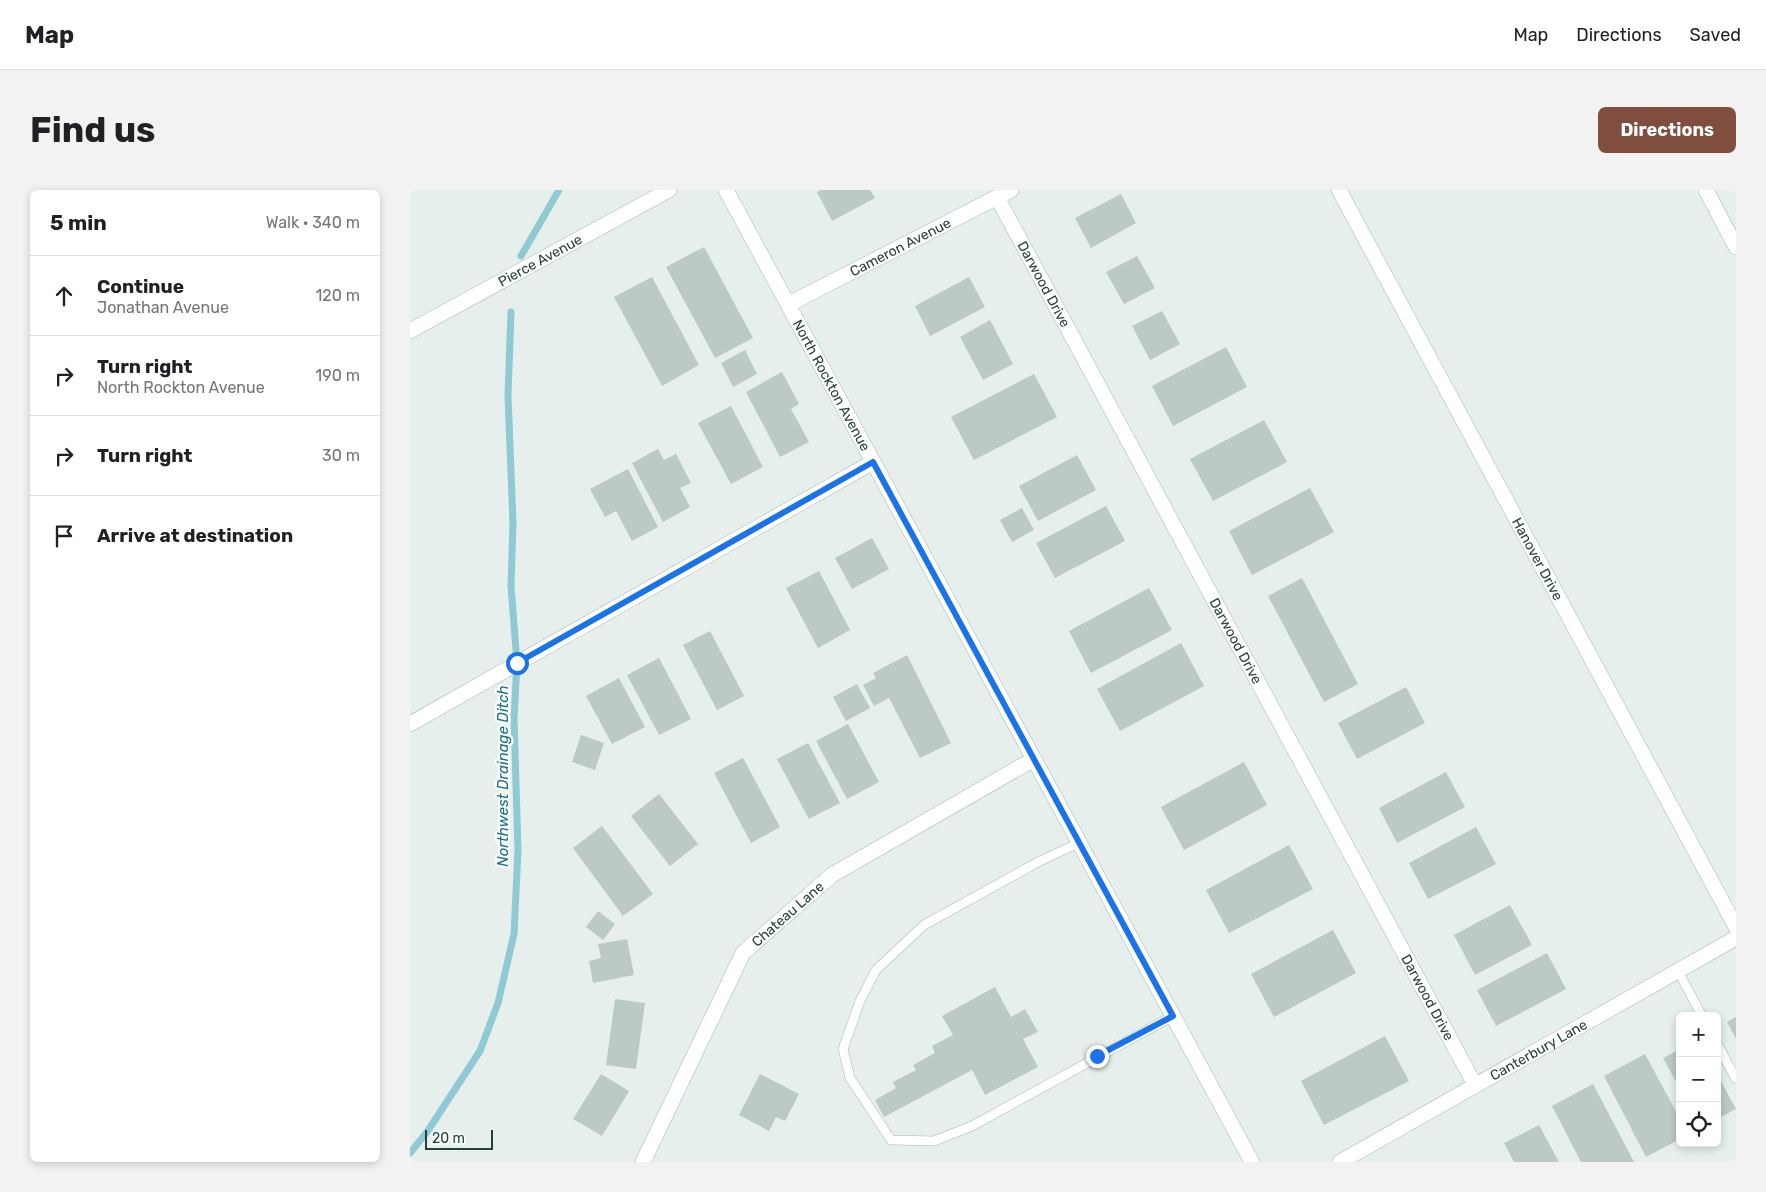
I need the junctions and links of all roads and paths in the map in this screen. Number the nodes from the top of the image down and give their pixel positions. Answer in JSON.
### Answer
{"nodes":[{"id":1,"x":669,"y":190,"type":"edge"},
{"id":2,"x":726,"y":190,"type":"edge"},
{"id":3,"x":1339,"y":190,"type":"edge"},
{"id":4,"x":1706,"y":190,"type":"edge"},
{"id":5,"x":1004,"y":194,"type":"edge"},
{"id":6,"x":1736,"y":247,"type":"edge"},
{"id":7,"x":789,"y":304,"type":"junction"},
{"id":8,"x":410,"y":331,"type":"edge"},
{"id":9,"x":873,"y":462,"type":"junction"},
{"id":10,"x":410,"y":724,"type":"edge"},
{"id":11,"x":1034,"y":759,"type":"junction"},
{"id":12,"x":1079,"y":843,"type":"junction"},
{"id":13,"x":1736,"y":928,"type":"edge"},
{"id":14,"x":1736,"y":938,"type":"edge"},
{"id":15,"x":1678,"y":970,"type":"junction"},
{"id":16,"x":1700,"y":1012,"type":"edge"},
{"id":17,"x":1173,"y":1016,"type":"junction"},
{"id":18,"x":1721,"y":1051,"type":"edge"},
{"id":19,"x":1736,"y":1079,"type":"edge"},
{"id":20,"x":1474,"y":1084,"type":"junction"},
{"id":21,"x":643,"y":1162,"type":"edge"},
{"id":22,"x":1252,"y":1162,"type":"edge"},
{"id":23,"x":1340,"y":1162,"type":"edge"}],
"edges":[{"from":1,"to":8,"type":"street","name":"Pierce Avenue"},
{"from":2,"to":7,"type":"street","name":"North Rockton Avenue"},
{"from":3,"to":13,"type":"street","name":"Hanover Drive"},
{"from":4,"to":6,"type":"street"},
{"from":5,"to":7,"type":"street","name":"Cameron Avenue"},
{"from":5,"to":20,"type":"street","name":"Darwood Drive"},
{"from":7,"to":9,"type":"street","name":"North Rockton Avenue"},
{"from":9,"to":10,"type":"street"},
{"from":9,"to":11,"type":"street","name":"North Rockton Avenue"},
{"from":11,"to":12,"type":"street","name":"North Rockton Avenue"},
{"from":11,"to":21,"type":"street","name":"Chateau Lane"},
{"from":12,"to":17,"type":"street","name":"North Rockton Avenue"},
{"from":12,"to":17,"type":"lane"},
{"from":14,"to":15,"type":"street","name":"Canterbury Lane"},
{"from":15,"to":16,"type":"lane"},
{"from":15,"to":20,"type":"street","name":"Canterbury Lane"},
{"from":17,"to":22,"type":"street","name":"North Rockton Avenue"},
{"from":18,"to":19,"type":"lane"},
{"from":20,"to":23,"type":"street","name":"Canterbury Lane"}]}
